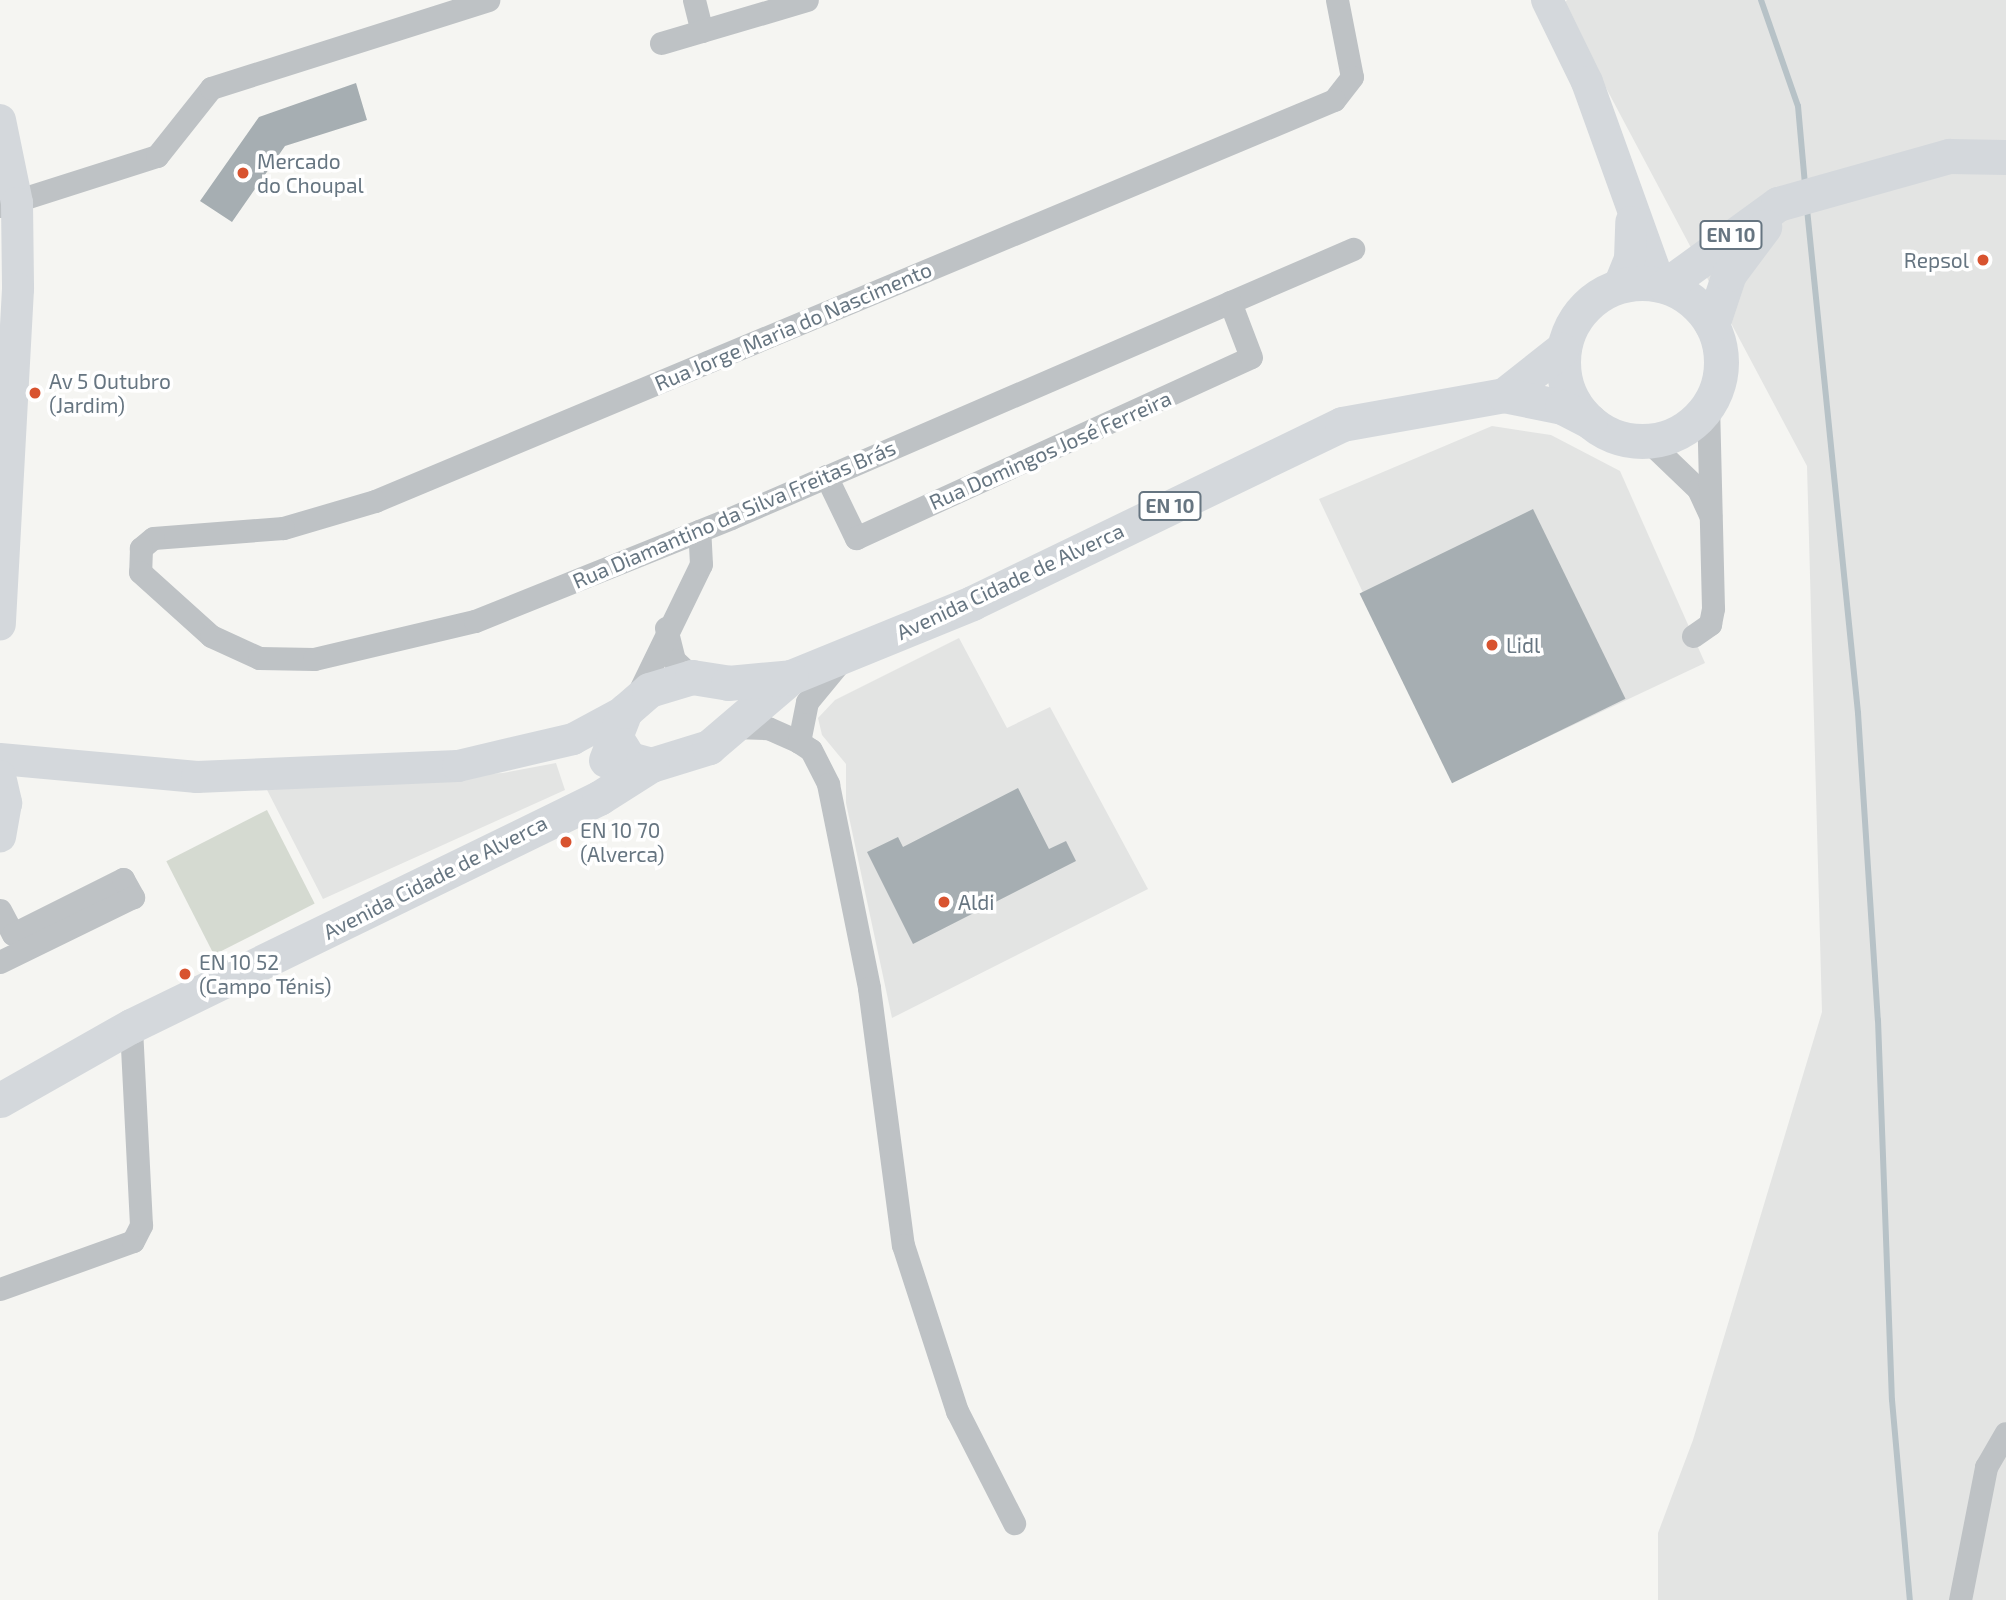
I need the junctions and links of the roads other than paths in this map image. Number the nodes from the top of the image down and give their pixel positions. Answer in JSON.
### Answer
{"nodes":[{"id":1,"x":488,"y":0,"type":"edge"},
{"id":2,"x":694,"y":0,"type":"edge"},
{"id":3,"x":807,"y":0,"type":"edge"},
{"id":4,"x":1337,"y":0,"type":"edge"},
{"id":5,"x":1547,"y":0,"type":"edge"},
{"id":6,"x":702,"y":31,"type":"junction"},
{"id":7,"x":661,"y":43,"type":"dead end"},
{"id":8,"x":0,"y":120,"type":"edge"},
{"id":9,"x":2006,"y":157,"type":"edge"},
{"id":10,"x":1627,"y":192,"type":"junction"},
{"id":11,"x":1814,"y":192,"type":"junction"},
{"id":12,"x":8,"y":204,"type":"edge"},
{"id":13,"x":1353,"y":249,"type":"dead end"},
{"id":14,"x":1662,"y":285,"type":"junction"},
{"id":15,"x":1619,"y":286,"type":"junction"},
{"id":16,"x":1230,"y":302,"type":"junction"},
{"id":17,"x":1712,"y":324,"type":"junction"},
{"id":18,"x":1561,"y":350,"type":"junction"},
{"id":19,"x":1504,"y":395,"type":"junction"},
{"id":20,"x":1708,"y":406,"type":"junction"},
{"id":21,"x":1590,"y":421,"type":"junction"},
{"id":22,"x":1648,"y":441,"type":"junction"},
{"id":23,"x":826,"y":476,"type":"junction"},
{"id":24,"x":1712,"y":519,"type":"junction"},
{"id":25,"x":699,"y":531,"type":"junction"},
{"id":26,"x":141,"y":548,"type":"joint"},
{"id":27,"x":1,"y":607,"type":"edge"},
{"id":28,"x":666,"y":628,"type":"junction"},
{"id":29,"x":1693,"y":636,"type":"dead end"},
{"id":30,"x":846,"y":654,"type":"junction"},
{"id":31,"x":692,"y":677,"type":"junction"},
{"id":32,"x":791,"y":677,"type":"junction"},
{"id":33,"x":727,"y":683,"type":"junction"},
{"id":34,"x":625,"y":717,"type":"junction"},
{"id":35,"x":738,"y":722,"type":"junction"},
{"id":36,"x":799,"y":742,"type":"junction"},
{"id":37,"x":0,"y":759,"type":"edge"},
{"id":38,"x":651,"y":765,"type":"junction"},
{"id":39,"x":0,"y":776,"type":"edge"},
{"id":40,"x":572,"y":808,"type":"junction"},
{"id":41,"x":0,"y":836,"type":"edge"},
{"id":42,"x":0,"y":910,"type":"edge"},
{"id":43,"x":0,"y":962,"type":"edge"},
{"id":44,"x":131,"y":1026,"type":"junction"},
{"id":45,"x":2,"y":1096,"type":"edge"},
{"id":46,"x":0,"y":1289,"type":"edge"},
{"id":47,"x":2006,"y":1433,"type":"edge"},
{"id":48,"x":1014,"y":1523,"type":"dead end"},
{"id":49,"x":1960,"y":1600,"type":"edge"}],
"edges":[{"from":1,"to":12,"type":"street"},
{"from":2,"to":6,"type":"street"},
{"from":3,"to":6,"type":"street"},
{"from":4,"to":26,"type":"street","name":"Rua Jorge Maria do Nascimento"},
{"from":5,"to":10,"type":"main road"},
{"from":6,"to":7,"type":"street"},
{"from":8,"to":12,"type":"main road"},
{"from":9,"to":11,"type":"main road","number":"EN 10"},
{"from":10,"to":14,"type":"main road"},
{"from":10,"to":15,"type":"main road"},
{"from":11,"to":14,"type":"main road","number":"EN 10"},
{"from":11,"to":17,"type":"main road","number":"EN 10"},
{"from":12,"to":27,"type":"main road"},
{"from":13,"to":16,"type":"street","name":"Rua Diamantino da Silva Freitas Brás"},
{"from":14,"to":15,"type":"main road"},
{"from":14,"to":17,"type":"main road"},
{"from":15,"to":18,"type":"main road","number":"EN 10"},
{"from":16,"to":23,"type":"street","name":"Rua Diamantino da Silva Freitas Brás"},
{"from":16,"to":23,"type":"street","name":"Rua Domingos José Ferreira"},
{"from":17,"to":20,"type":"main road"},
{"from":18,"to":19,"type":"main road","name":"Avenida Cidade de Alverca","number":"EN 10"},
{"from":18,"to":21,"type":"main road"},
{"from":19,"to":21,"type":"main road","name":"Avenida Cidade de Alverca","number":"EN 10"},
{"from":19,"to":30,"type":"main road","name":"Avenida Cidade de Alverca","number":"EN 10"},
{"from":20,"to":22,"type":"main road"},
{"from":20,"to":24,"type":"street"},
{"from":21,"to":22,"type":"main road","number":"EN 10"},
{"from":22,"to":24,"type":"street"},
{"from":23,"to":25,"type":"street","name":"Rua Diamantino da Silva Freitas Brás"},
{"from":24,"to":29,"type":"street"},
{"from":25,"to":26,"type":"street","name":"Rua Diamantino da Silva Freitas Brás"},
{"from":25,"to":28,"type":"street"},
{"from":28,"to":31,"type":"street"},
{"from":28,"to":34,"type":"street"},
{"from":30,"to":32,"type":"main road","name":"Avenida Cidade de Alverca","number":"EN 10"},
{"from":30,"to":36,"type":"street"},
{"from":31,"to":33,"type":"main road","name":"Avenida Cidade de Alverca"},
{"from":31,"to":34,"type":"main road","name":"Avenida Cidade de Alverca"},
{"from":32,"to":33,"type":"main road","name":"Avenida Cidade de Alverca","number":"EN 10"},
{"from":32,"to":35,"type":"main road","name":"Avenida Cidade de Alverca"},
{"from":33,"to":35,"type":"main road"},
{"from":34,"to":37,"type":"main road"},
{"from":34,"to":38,"type":"main road"},
{"from":34,"to":40,"type":"main road","name":"Avenida Cidade de Alverca"},
{"from":35,"to":36,"type":"street"},
{"from":35,"to":38,"type":"main road","name":"Avenida Cidade de Alverca"},
{"from":36,"to":48,"type":"street"},
{"from":38,"to":40,"type":"main road","name":"Avenida Cidade de Alverca"},
{"from":39,"to":41,"type":"main road"},
{"from":40,"to":44,"type":"main road","name":"Avenida Cidade de Alverca"},
{"from":42,"to":43,"type":"street"},
{"from":44,"to":45,"type":"main road","name":"Avenida Cidade de Alverca"},
{"from":44,"to":46,"type":"street"},
{"from":47,"to":49,"type":"street"}]}
